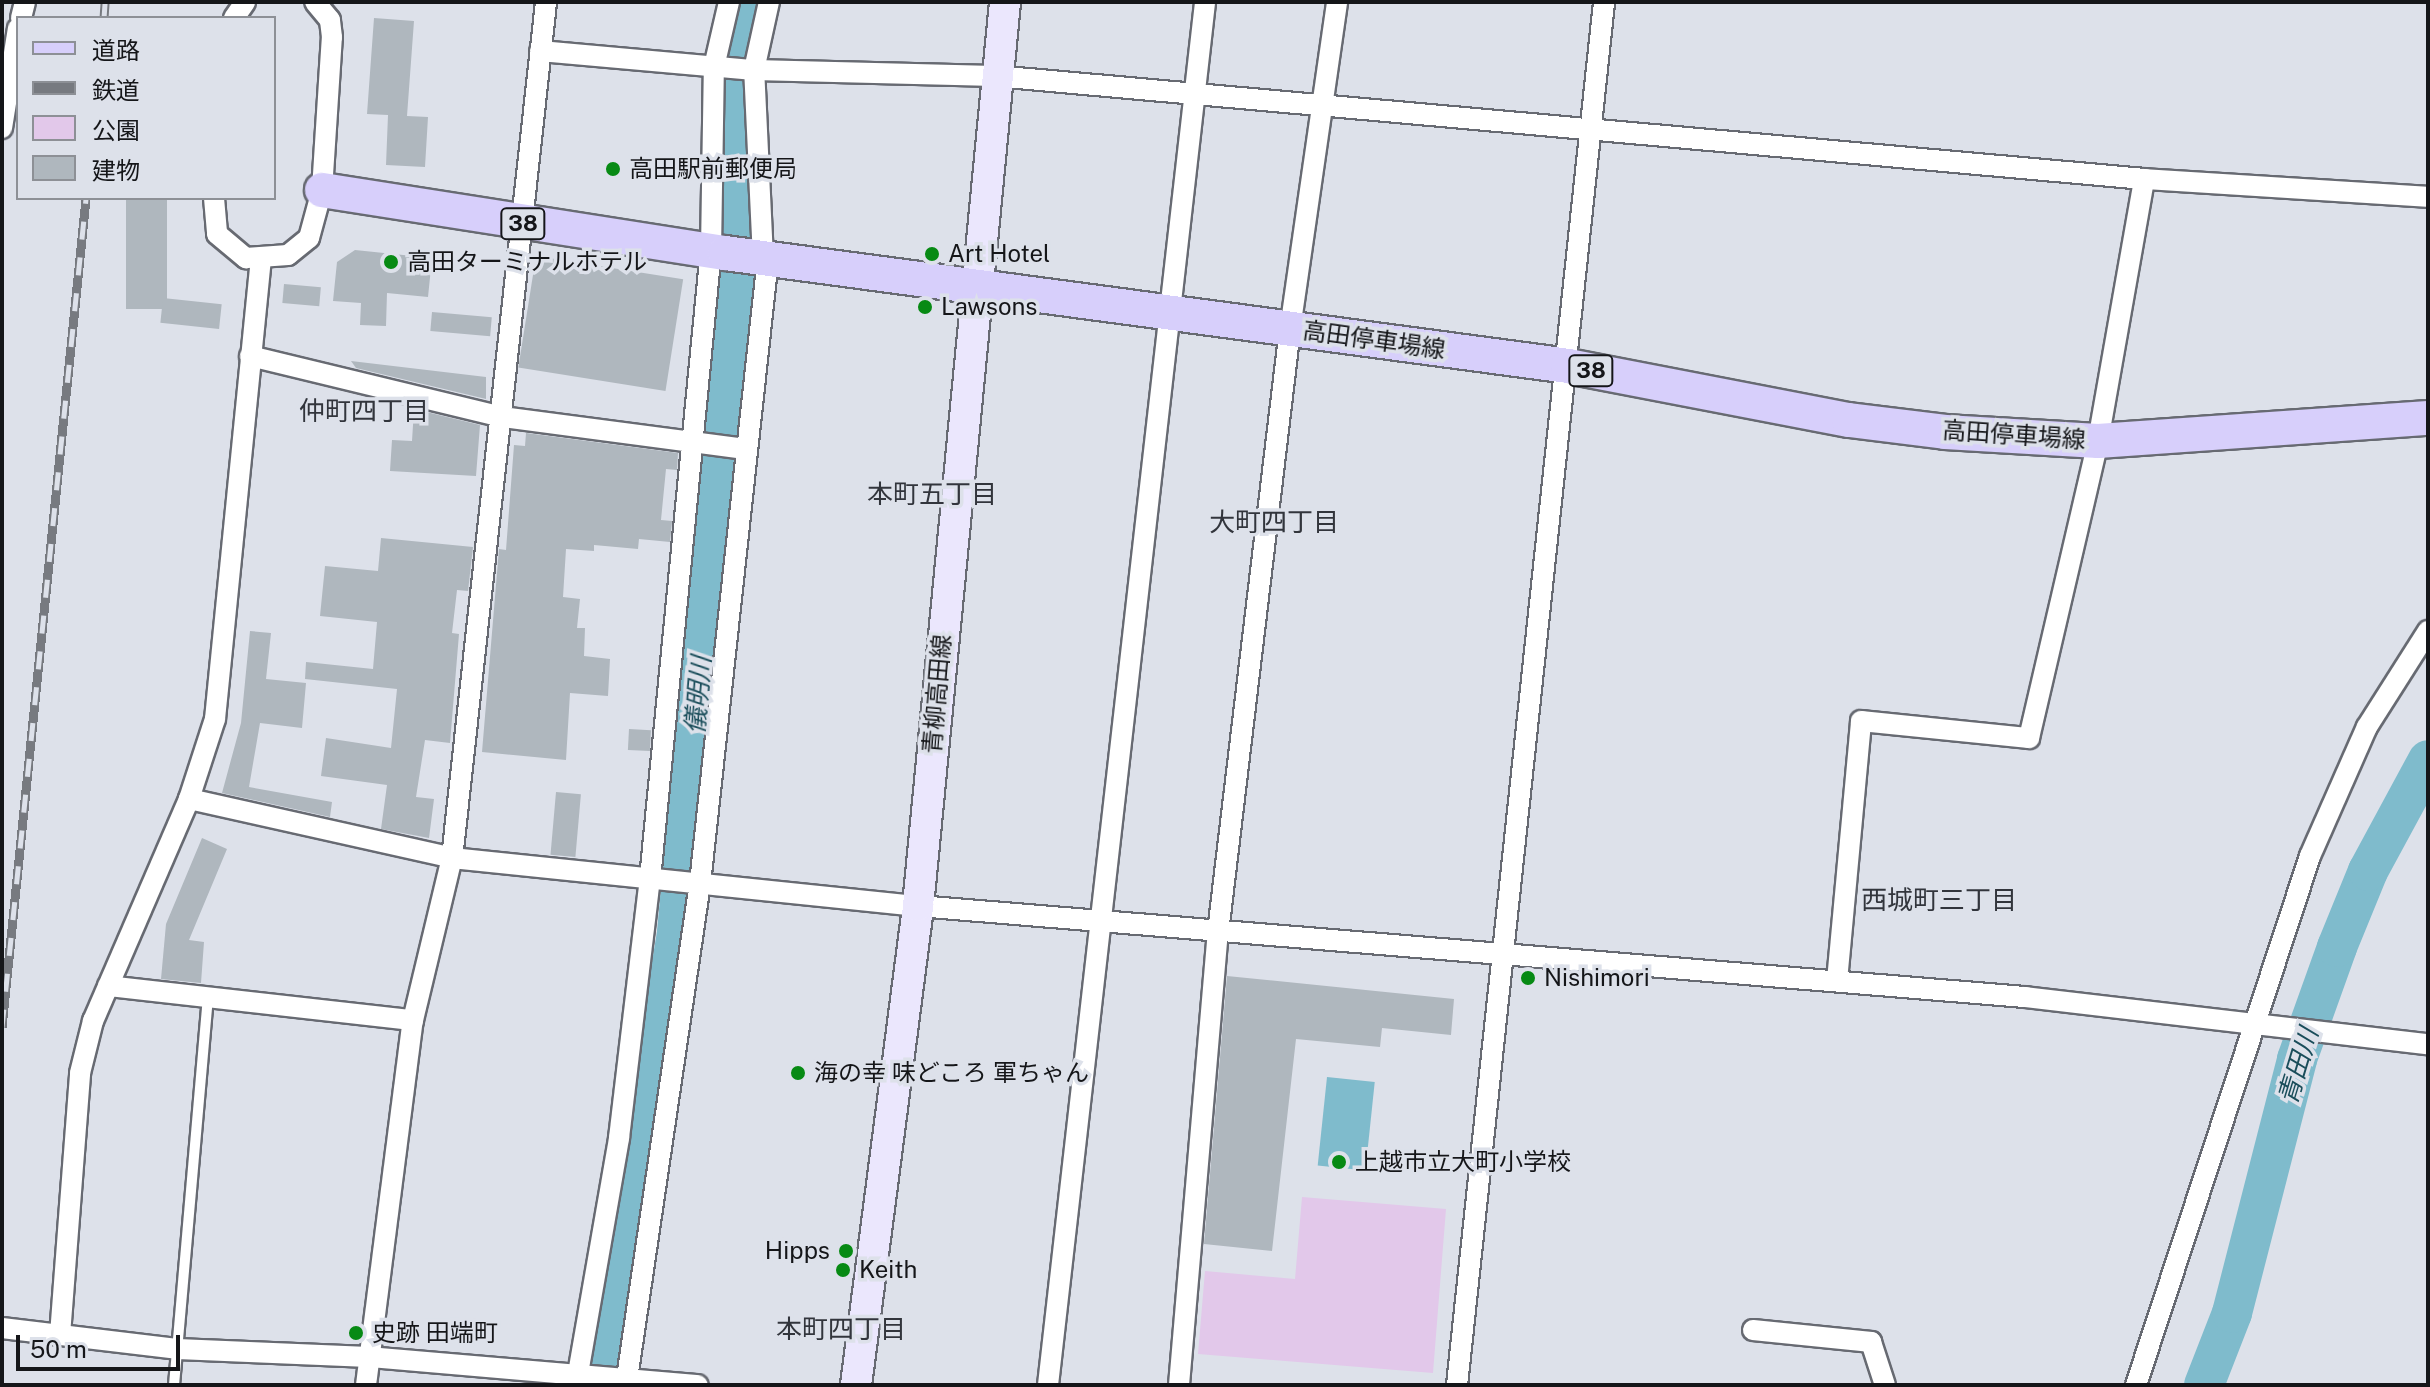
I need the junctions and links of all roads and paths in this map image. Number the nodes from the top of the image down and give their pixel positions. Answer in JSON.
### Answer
{"nodes":[{"id":1,"x":315,"y":2,"type":"edge"},
{"id":2,"x":546,"y":2,"type":"edge"},
{"id":3,"x":729,"y":2,"type":"edge"},
{"id":4,"x":769,"y":2,"type":"edge"},
{"id":5,"x":1005,"y":2,"type":"edge"},
{"id":6,"x":1205,"y":2,"type":"edge"},
{"id":7,"x":1337,"y":2,"type":"edge"},
{"id":8,"x":1604,"y":2,"type":"edge"},
{"id":9,"x":16,"y":40,"type":"edge"},
{"id":10,"x":540,"y":51,"type":"junction"},
{"id":11,"x":714,"y":67,"type":"junction"},
{"id":12,"x":754,"y":70,"type":"junction"},
{"id":13,"x":995,"y":76,"type":"junction"},
{"id":14,"x":1195,"y":96,"type":"junction"},
{"id":15,"x":1323,"y":107,"type":"junction"},
{"id":16,"x":1591,"y":126,"type":"junction"},
{"id":17,"x":2,"y":128,"type":"edge"},
{"id":18,"x":2144,"y":179,"type":"junction"},
{"id":19,"x":322,"y":190,"type":"junction"},
{"id":20,"x":2428,"y":197,"type":"edge"},
{"id":21,"x":214,"y":200,"type":"edge"},
{"id":22,"x":523,"y":224,"type":"junction"},
{"id":23,"x":744,"y":255,"type":"junction"},
{"id":24,"x":261,"y":259,"type":"junction"},
{"id":25,"x":974,"y":287,"type":"junction"},
{"id":26,"x":1171,"y":311,"type":"junction"},
{"id":27,"x":1290,"y":329,"type":"junction"},
{"id":28,"x":250,"y":356,"type":"junction"},
{"id":29,"x":1568,"y":366,"type":"junction"},
{"id":30,"x":502,"y":417,"type":"junction"},
{"id":31,"x":2428,"y":418,"type":"edge"},
{"id":32,"x":2098,"y":441,"type":"junction"},
{"id":33,"x":696,"y":443,"type":"junction"},
{"id":34,"x":740,"y":448,"type":"junction"},
{"id":35,"x":2428,"y":631,"type":"edge"},
{"id":36,"x":189,"y":799,"type":"junction"},
{"id":37,"x":452,"y":858,"type":"junction"},
{"id":38,"x":656,"y":879,"type":"junction"},
{"id":39,"x":700,"y":883,"type":"junction"},
{"id":40,"x":918,"y":906,"type":"junction"},
{"id":41,"x":1102,"y":921,"type":"junction"},
{"id":42,"x":1218,"y":932,"type":"junction"},
{"id":43,"x":1505,"y":958,"type":"junction"},
{"id":44,"x":1837,"y":981,"type":"junction"},
{"id":45,"x":108,"y":986,"type":"junction"},
{"id":46,"x":208,"y":999,"type":"junction"},
{"id":47,"x":413,"y":1020,"type":"junction"},
{"id":48,"x":2260,"y":1025,"type":"junction"},
{"id":49,"x":2428,"y":1044,"type":"edge"},
{"id":50,"x":2,"y":1328,"type":"edge"},
{"id":51,"x":1753,"y":1330,"type":"dead end"},
{"id":52,"x":60,"y":1335,"type":"junction"},
{"id":53,"x":177,"y":1349,"type":"junction"},
{"id":54,"x":369,"y":1357,"type":"junction"},
{"id":55,"x":581,"y":1378,"type":"edge"},
{"id":56,"x":626,"y":1382,"type":"edge"},
{"id":57,"x":174,"y":1385,"type":"edge"},
{"id":58,"x":366,"y":1385,"type":"edge"},
{"id":59,"x":698,"y":1385,"type":"edge"},
{"id":60,"x":856,"y":1385,"type":"edge"},
{"id":61,"x":1048,"y":1385,"type":"edge"},
{"id":62,"x":1179,"y":1385,"type":"edge"},
{"id":63,"x":1457,"y":1385,"type":"edge"},
{"id":64,"x":1885,"y":1385,"type":"edge"},
{"id":65,"x":2136,"y":1385,"type":"edge"}],
"edges":[{"from":1,"to":19,"type":"street"},
{"from":2,"to":10,"type":"street"},
{"from":3,"to":11,"type":"street"},
{"from":4,"to":12,"type":"street"},
{"from":5,"to":13,"type":"main road","name":"青柳高田線"},
{"from":6,"to":14,"type":"street"},
{"from":7,"to":15,"type":"street"},
{"from":8,"to":16,"type":"street"},
{"from":9,"to":17,"type":"street"},
{"from":10,"to":11,"type":"street"},
{"from":10,"to":22,"type":"street"},
{"from":11,"to":12,"type":"street"},
{"from":11,"to":23,"type":"street"},
{"from":12,"to":13,"type":"street"},
{"from":12,"to":23,"type":"street"},
{"from":13,"to":14,"type":"street"},
{"from":13,"to":25,"type":"main road","name":"青柳高田線"},
{"from":14,"to":15,"type":"street"},
{"from":14,"to":26,"type":"street"},
{"from":15,"to":16,"type":"street"},
{"from":15,"to":27,"type":"street"},
{"from":16,"to":18,"type":"street"},
{"from":16,"to":29,"type":"street"},
{"from":18,"to":20,"type":"street"},
{"from":18,"to":32,"type":"street"},
{"from":19,"to":22,"type":"main road","name":"高田停車場線","number":"38"},
{"from":19,"to":24,"type":"street"},
{"from":21,"to":24,"type":"street"},
{"from":22,"to":23,"type":"main road","name":"高田停車場線","number":"38"},
{"from":22,"to":30,"type":"street"},
{"from":23,"to":25,"type":"main road","name":"高田停車場線","number":"38"},
{"from":23,"to":33,"type":"street"},
{"from":23,"to":34,"type":"street"},
{"from":24,"to":28,"type":"street"},
{"from":25,"to":26,"type":"main road","name":"高田停車場線","number":"38"},
{"from":25,"to":40,"type":"main road","name":"青柳高田線"},
{"from":26,"to":27,"type":"main road","name":"高田停車場線","number":"38"},
{"from":26,"to":41,"type":"street"},
{"from":27,"to":29,"type":"main road","name":"高田停車場線","number":"38"},
{"from":27,"to":42,"type":"street"},
{"from":28,"to":30,"type":"street"},
{"from":28,"to":36,"type":"street"},
{"from":29,"to":32,"type":"main road","name":"高田停車場線","number":"38"},
{"from":29,"to":43,"type":"street"},
{"from":30,"to":33,"type":"street"},
{"from":30,"to":37,"type":"street"},
{"from":31,"to":32,"type":"main road","name":"高田停車場線","number":"38"},
{"from":32,"to":44,"type":"street"},
{"from":33,"to":34,"type":"street"},
{"from":33,"to":38,"type":"street"},
{"from":34,"to":39,"type":"street"},
{"from":35,"to":48,"type":"street"},
{"from":36,"to":37,"type":"street"},
{"from":36,"to":45,"type":"street"},
{"from":37,"to":38,"type":"street"},
{"from":37,"to":47,"type":"street"},
{"from":38,"to":39,"type":"street"},
{"from":38,"to":55,"type":"street"},
{"from":39,"to":40,"type":"street"},
{"from":39,"to":56,"type":"street"},
{"from":40,"to":41,"type":"street"},
{"from":40,"to":60,"type":"main road","name":"青柳高田線"},
{"from":41,"to":42,"type":"street"},
{"from":41,"to":61,"type":"street"},
{"from":42,"to":43,"type":"street"},
{"from":42,"to":62,"type":"street"},
{"from":43,"to":44,"type":"street"},
{"from":43,"to":63,"type":"street"},
{"from":44,"to":48,"type":"street"},
{"from":45,"to":46,"type":"street"},
{"from":45,"to":52,"type":"street"},
{"from":46,"to":47,"type":"street"},
{"from":46,"to":53,"type":"lane"},
{"from":47,"to":54,"type":"street"},
{"from":48,"to":49,"type":"street"},
{"from":48,"to":65,"type":"street"},
{"from":50,"to":52,"type":"street"},
{"from":51,"to":64,"type":"street"},
{"from":52,"to":53,"type":"street"},
{"from":53,"to":54,"type":"street"},
{"from":53,"to":57,"type":"lane"},
{"from":54,"to":55,"type":"street"},
{"from":54,"to":58,"type":"street"},
{"from":55,"to":56,"type":"street"},
{"from":56,"to":59,"type":"street"}]}
